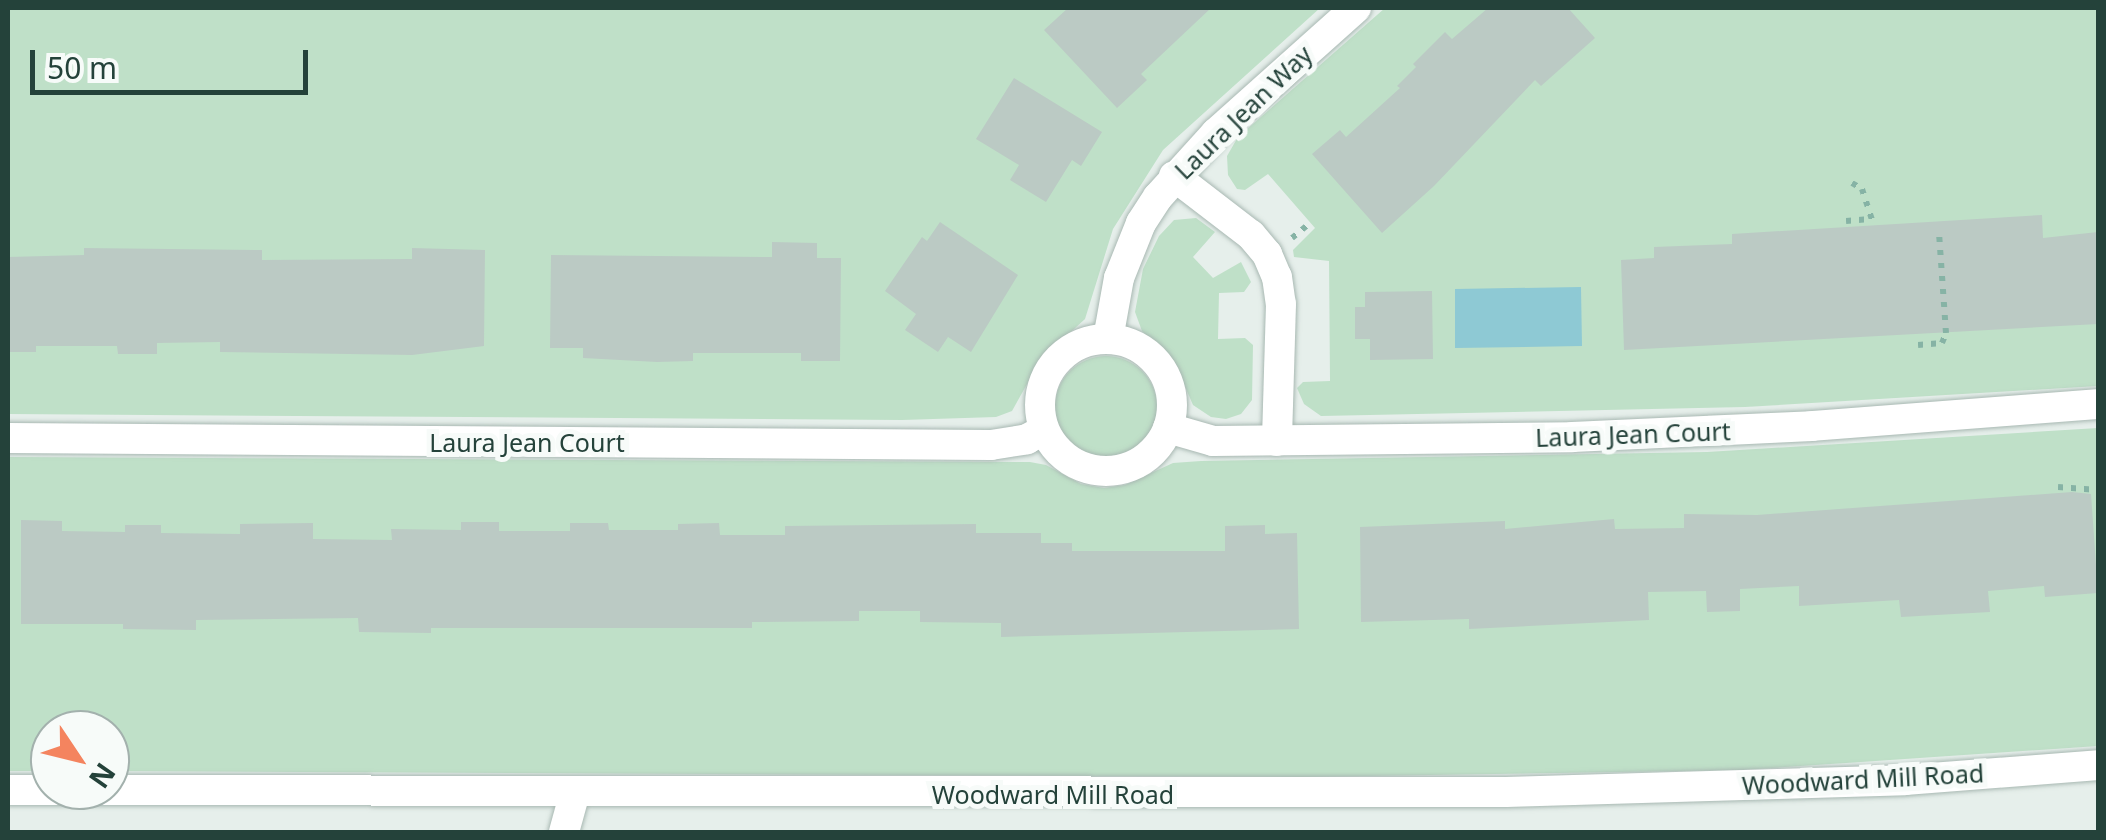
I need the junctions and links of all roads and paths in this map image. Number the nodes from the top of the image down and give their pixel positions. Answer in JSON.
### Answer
{"nodes":[{"id":1,"x":1356,"y":8,"type":"edge"},
{"id":2,"x":1174,"y":176,"type":"junction"},
{"id":3,"x":1852,"y":183,"type":"dead end"},
{"id":4,"x":1846,"y":221,"type":"dead end"},
{"id":5,"x":1310,"y":222,"type":"dead end"},
{"id":6,"x":1940,"y":234,"type":"dead end"},
{"id":7,"x":1287,"y":242,"type":"dead end"},
{"id":8,"x":1108,"y":340,"type":"junction"},
{"id":9,"x":1918,"y":345,"type":"dead end"},
{"id":10,"x":2098,"y":404,"type":"edge"},
{"id":11,"x":1168,"y":428,"type":"junction"},
{"id":12,"x":1044,"y":430,"type":"junction"},
{"id":13,"x":8,"y":438,"type":"edge"},
{"id":14,"x":1277,"y":441,"type":"junction"},
{"id":15,"x":2058,"y":487,"type":"dead end"},
{"id":16,"x":2098,"y":490,"type":"edge"},
{"id":17,"x":2098,"y":765,"type":"edge"},
{"id":18,"x":8,"y":790,"type":"edge"},
{"id":19,"x":575,"y":792,"type":"junction"},
{"id":20,"x":564,"y":832,"type":"edge"}],
"edges":[{"from":1,"to":2,"type":"street","name":"Laura Jean Way"},
{"from":2,"to":8,"type":"street","name":"Laura Jean Way"},
{"from":2,"to":14,"type":"street"},
{"from":3,"to":4,"type":"path"},
{"from":5,"to":7,"type":"path"},
{"from":6,"to":9,"type":"path"},
{"from":8,"to":11,"type":"street"},
{"from":8,"to":12,"type":"street"},
{"from":10,"to":14,"type":"street","name":"Laura Jean Court"},
{"from":11,"to":12,"type":"street"},
{"from":11,"to":14,"type":"street","name":"Laura Jean Court"},
{"from":12,"to":13,"type":"street","name":"Laura Jean Court"},
{"from":15,"to":16,"type":"path"},
{"from":17,"to":19,"type":"street","name":"Woodward Mill Road"},
{"from":18,"to":19,"type":"street","name":"Woodward Mill Road"},
{"from":19,"to":20,"type":"street"}]}
